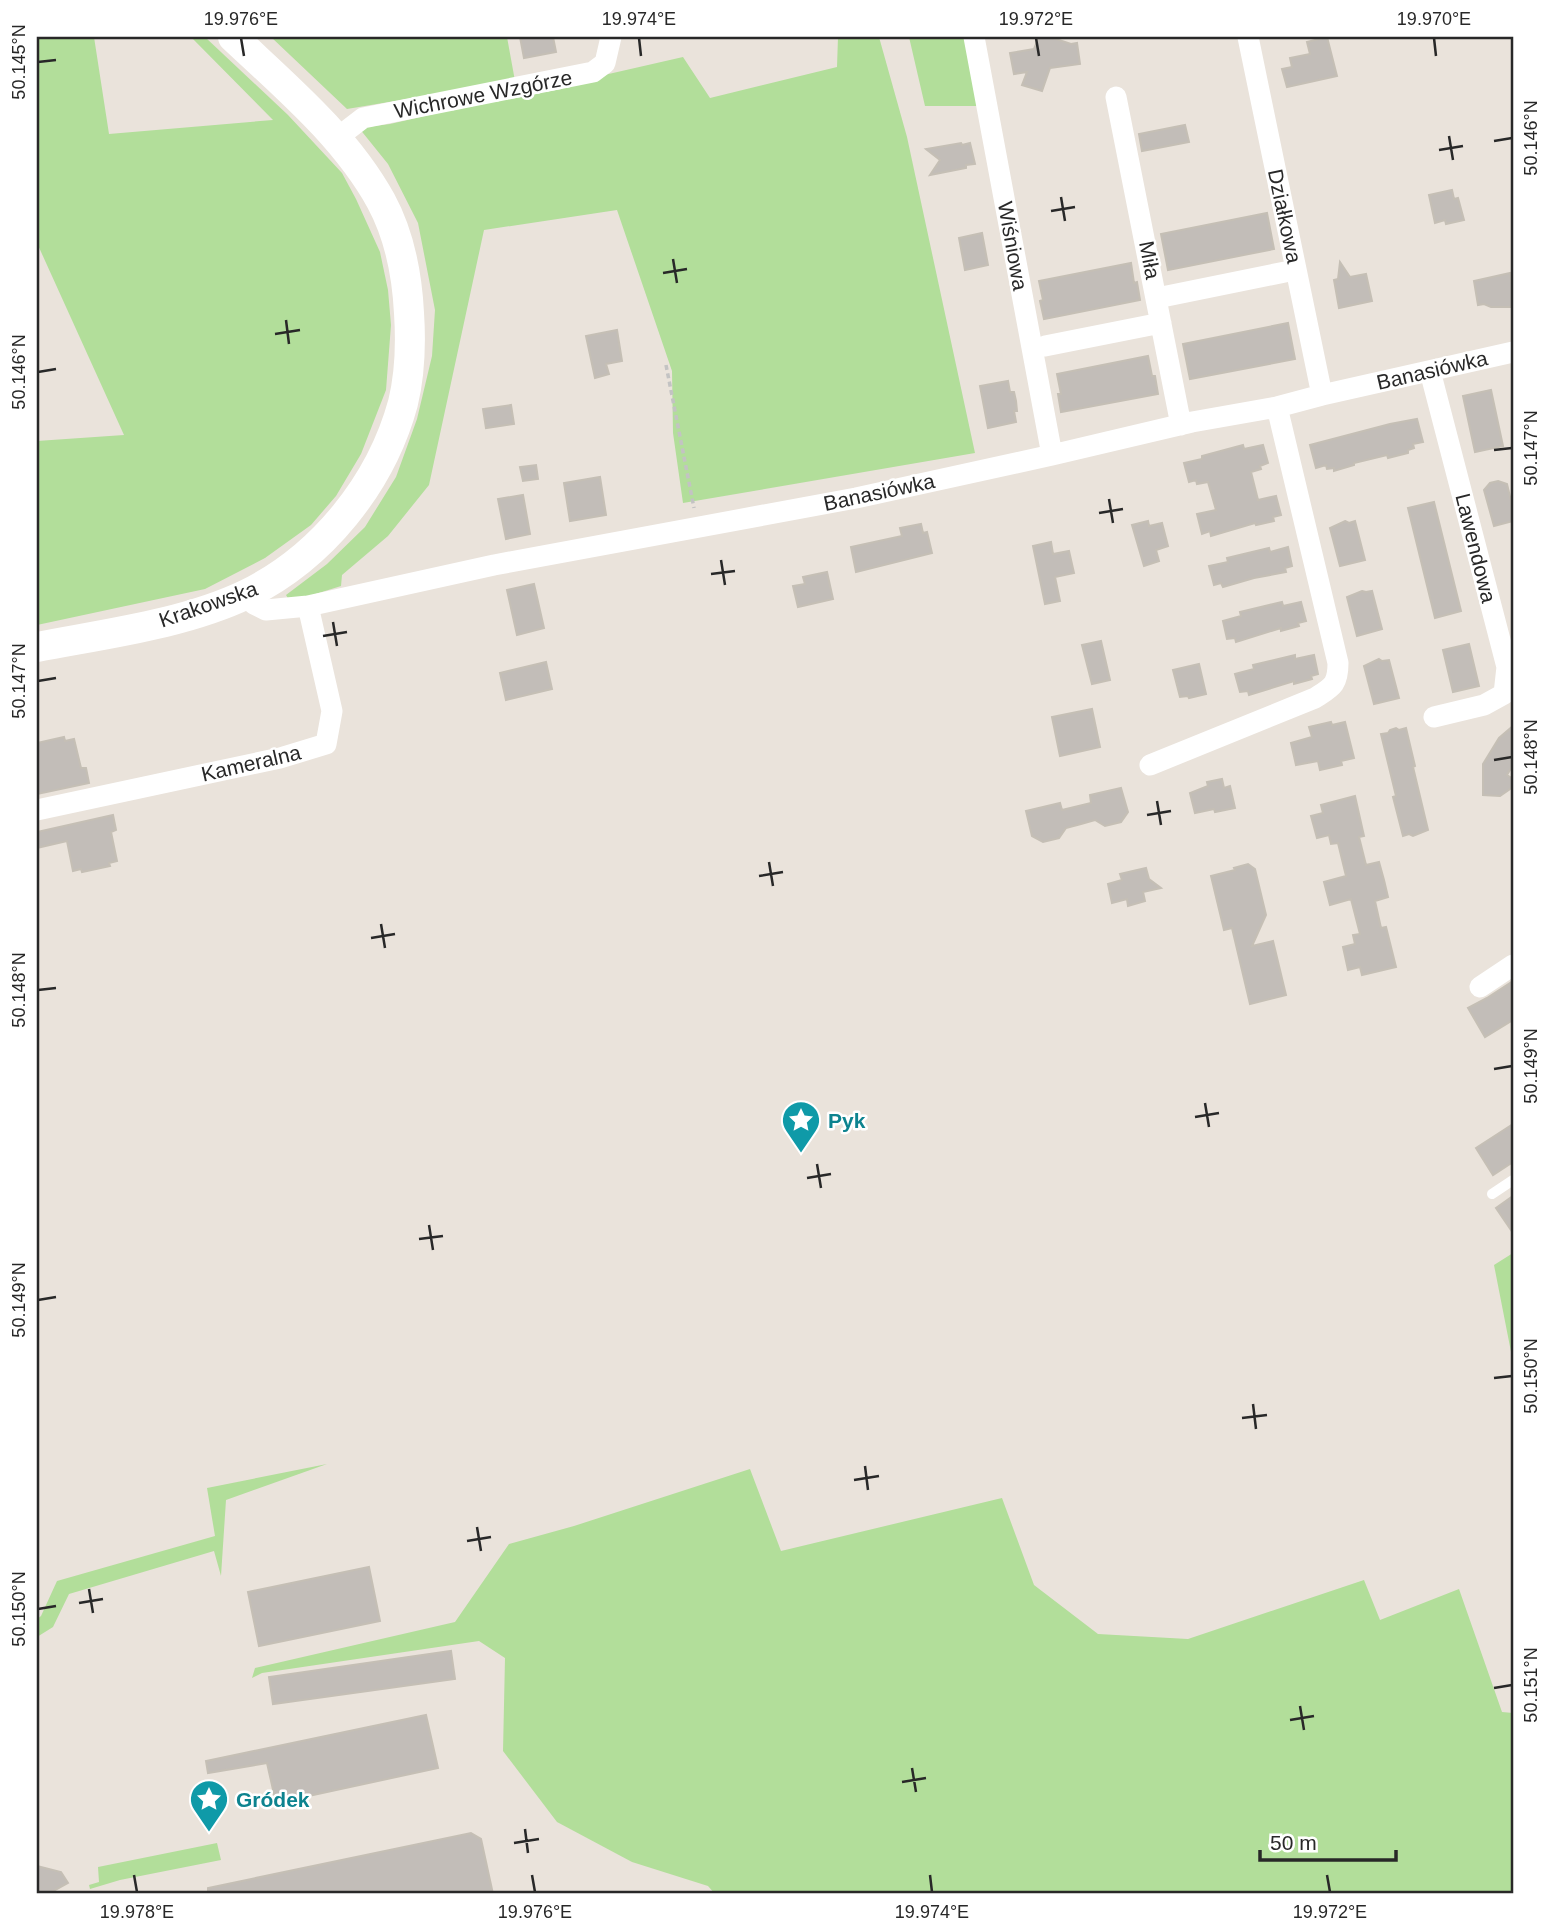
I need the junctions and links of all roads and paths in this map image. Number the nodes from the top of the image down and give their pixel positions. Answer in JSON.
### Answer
{"nodes":[{"id":1,"x":233,"y":37,"type":"edge"},
{"id":2,"x":611,"y":37,"type":"edge"},
{"id":3,"x":974,"y":37,"type":"edge"},
{"id":4,"x":1248,"y":37,"type":"edge"},
{"id":5,"x":1116,"y":97,"type":"dead end"},
{"id":6,"x":337,"y":138,"type":"junction"},
{"id":7,"x":1285,"y":272,"type":"dead end"},
{"id":8,"x":1157,"y":298,"type":"junction"},
{"id":9,"x":1161,"y":323,"type":"junction"},
{"id":10,"x":1045,"y":346,"type":"dead end"},
{"id":11,"x":1513,"y":352,"type":"edge"},
{"id":12,"x":666,"y":365,"type":"dead end"},
{"id":13,"x":1430,"y":371,"type":"junction"},
{"id":14,"x":1322,"y":395,"type":"junction"},
{"id":15,"x":1277,"y":407,"type":"junction"},
{"id":16,"x":1181,"y":425,"type":"junction"},
{"id":17,"x":1052,"y":455,"type":"junction"},
{"id":18,"x":698,"y":527,"type":"junction"},
{"id":19,"x":245,"y":595,"type":"junction"},
{"id":20,"x":308,"y":606,"type":"junction"},
{"id":21,"x":37,"y":647,"type":"edge"},
{"id":22,"x":1434,"y":717,"type":"dead end"},
{"id":23,"x":1150,"y":765,"type":"dead end"},
{"id":24,"x":37,"y":810,"type":"edge"},
{"id":25,"x":1513,"y":965,"type":"edge"},
{"id":26,"x":1480,"y":987,"type":"dead end"},
{"id":27,"x":1513,"y":1180,"type":"edge"},
{"id":28,"x":1492,"y":1194,"type":"dead end"}],
"edges":[{"from":1,"to":6,"type":"main road","name":"Krakowska"},
{"from":2,"to":6,"type":"street","name":"Wichrowe Wzgórze"},
{"from":3,"to":17,"type":"street","name":"Wiśniowa"},
{"from":4,"to":14,"type":"street","name":"Działkowa"},
{"from":5,"to":8,"type":"street","name":"Miła"},
{"from":6,"to":19,"type":"main road","name":"Krakowska"},
{"from":7,"to":8,"type":"street"},
{"from":8,"to":9,"type":"street","name":"Miła"},
{"from":9,"to":10,"type":"street"},
{"from":9,"to":16,"type":"street","name":"Miła"},
{"from":11,"to":13,"type":"street","name":"Banasiówka"},
{"from":12,"to":18,"type":"path"},
{"from":13,"to":14,"type":"street","name":"Banasiówka"},
{"from":13,"to":22,"type":"street","name":"Lawendowa"},
{"from":14,"to":15,"type":"street","name":"Banasiówka"},
{"from":15,"to":16,"type":"street","name":"Banasiówka"},
{"from":15,"to":23,"type":"street"},
{"from":16,"to":17,"type":"street","name":"Banasiówka"},
{"from":17,"to":18,"type":"street","name":"Banasiówka"},
{"from":18,"to":20,"type":"street","name":"Banasiówka"},
{"from":19,"to":20,"type":"street","name":"Banasiówka"},
{"from":19,"to":21,"type":"main road","name":"Krakowska"},
{"from":20,"to":24,"type":"street","name":"Kameralna"},
{"from":25,"to":26,"type":"street"},
{"from":27,"to":28,"type":"lane"}]}
